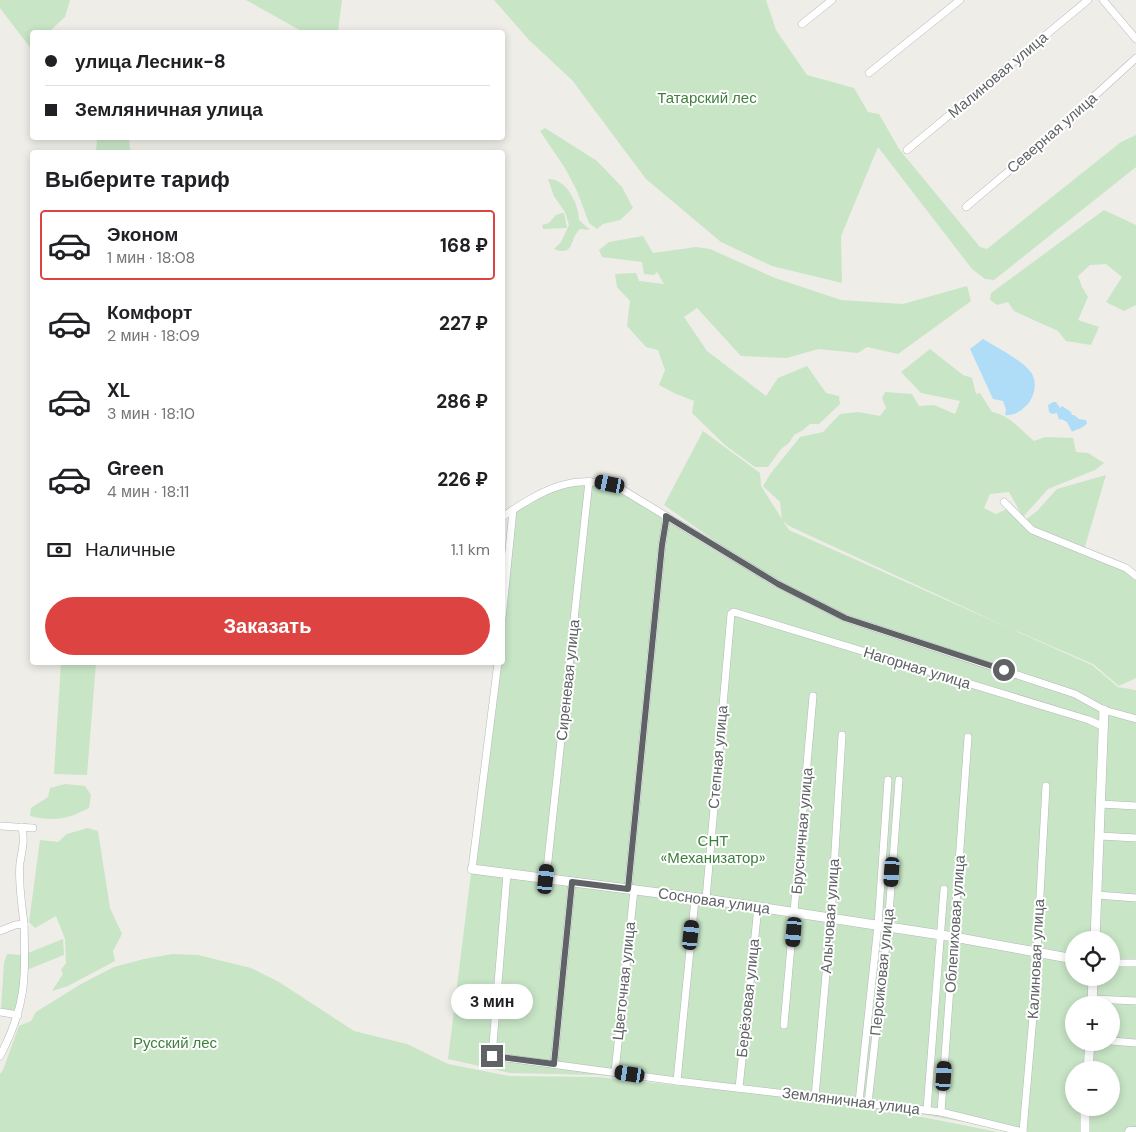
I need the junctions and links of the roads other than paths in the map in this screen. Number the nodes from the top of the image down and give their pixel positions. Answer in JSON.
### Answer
{"nodes":[{"id":1,"x":832,"y":0,"type":"edge"},
{"id":2,"x":960,"y":0,"type":"edge"},
{"id":3,"x":1088,"y":0,"type":"edge"},
{"id":4,"x":1103,"y":0,"type":"edge"},
{"id":5,"x":802,"y":24,"type":"dead end"},
{"id":6,"x":1136,"y":39,"type":"edge"},
{"id":7,"x":1136,"y":58,"type":"edge"},
{"id":8,"x":869,"y":73,"type":"dead end"},
{"id":9,"x":907,"y":150,"type":"dead end"},
{"id":10,"x":966,"y":207,"type":"dead end"},
{"id":11,"x":589,"y":481,"type":"junction"},
{"id":12,"x":1004,"y":502,"type":"dead end"},
{"id":13,"x":513,"y":510,"type":"junction"},
{"id":14,"x":505,"y":515,"type":"edge"},
{"id":15,"x":666,"y":516,"type":"junction"},
{"id":16,"x":1136,"y":576,"type":"edge"},
{"id":17,"x":505,"y":589,"type":"edge"},
{"id":18,"x":731,"y":614,"type":"joint"},
{"id":19,"x":498,"y":665,"type":"edge"},
{"id":20,"x":813,"y":696,"type":"dead end"},
{"id":21,"x":1104,"y":710,"type":"junction"},
{"id":22,"x":1136,"y":719,"type":"edge"},
{"id":23,"x":1104,"y":727,"type":"junction"},
{"id":24,"x":842,"y":735,"type":"dead end"},
{"id":25,"x":968,"y":737,"type":"dead end"},
{"id":26,"x":888,"y":780,"type":"dead end"},
{"id":27,"x":899,"y":780,"type":"dead end"},
{"id":28,"x":1046,"y":786,"type":"dead end"},
{"id":29,"x":1101,"y":804,"type":"junction"},
{"id":30,"x":1136,"y":806,"type":"edge"},
{"id":31,"x":0,"y":826,"type":"edge"},
{"id":32,"x":22,"y":827,"type":"junction"},
{"id":33,"x":33,"y":828,"type":"dead end"},
{"id":34,"x":1100,"y":836,"type":"junction"},
{"id":35,"x":1136,"y":838,"type":"edge"},
{"id":36,"x":472,"y":868,"type":"joint"},
{"id":37,"x":507,"y":874,"type":"junction"},
{"id":38,"x":546,"y":879,"type":"junction"},
{"id":39,"x":572,"y":882,"type":"junction"},
{"id":40,"x":944,"y":889,"type":"dead end"},
{"id":41,"x":631,"y":890,"type":"junction"},
{"id":42,"x":1097,"y":895,"type":"junction"},
{"id":43,"x":1136,"y":898,"type":"edge"},
{"id":44,"x":695,"y":899,"type":"junction"},
{"id":45,"x":706,"y":899,"type":"junction"},
{"id":46,"x":758,"y":907,"type":"junction"},
{"id":47,"x":795,"y":913,"type":"junction"},
{"id":48,"x":831,"y":918,"type":"junction"},
{"id":49,"x":24,"y":924,"type":"junction"},
{"id":50,"x":878,"y":926,"type":"junction"},
{"id":51,"x":888,"y":927,"type":"junction"},
{"id":52,"x":0,"y":931,"type":"edge"},
{"id":53,"x":1095,"y":931,"type":"edge"},
{"id":54,"x":941,"y":935,"type":"junction"},
{"id":55,"x":954,"y":937,"type":"junction"},
{"id":56,"x":1036,"y":952,"type":"junction"},
{"id":57,"x":1065,"y":957,"type":"edge"},
{"id":58,"x":1120,"y":963,"type":"edge"},
{"id":59,"x":1136,"y":963,"type":"edge"},
{"id":60,"x":1120,"y":1001,"type":"edge"},
{"id":61,"x":1136,"y":1001,"type":"edge"},
{"id":62,"x":0,"y":1012,"type":"edge"},
{"id":63,"x":18,"y":1015,"type":"junction"},
{"id":64,"x":784,"y":1025,"type":"dead end"},
{"id":65,"x":1120,"y":1042,"type":"edge"},
{"id":66,"x":1136,"y":1043,"type":"edge"},
{"id":67,"x":0,"y":1056,"type":"edge"},
{"id":68,"x":554,"y":1064,"type":"junction"},
{"id":69,"x":615,"y":1072,"type":"junction"},
{"id":70,"x":677,"y":1081,"type":"junction"},
{"id":71,"x":739,"y":1088,"type":"junction"},
{"id":72,"x":815,"y":1097,"type":"junction"},
{"id":73,"x":859,"y":1102,"type":"junction"},
{"id":74,"x":868,"y":1103,"type":"junction"},
{"id":75,"x":927,"y":1110,"type":"junction"},
{"id":76,"x":941,"y":1112,"type":"junction"},
{"id":77,"x":1085,"y":1116,"type":"edge"},
{"id":78,"x":1023,"y":1132,"type":"edge"},
{"id":79,"x":1085,"y":1132,"type":"edge"},
{"id":80,"x":1130,"y":1132,"type":"edge"},
{"id":81,"x":1136,"y":1132,"type":"edge"}],
"edges":[{"from":1,"to":5,"type":"street"},
{"from":2,"to":8,"type":"street"},
{"from":3,"to":9,"type":"street","name":"Малиновая улица"},
{"from":4,"to":6,"type":"street"},
{"from":7,"to":10,"type":"street","name":"Северная улица"},
{"from":11,"to":13,"type":"street"},
{"from":11,"to":15,"type":"street"},
{"from":11,"to":38,"type":"street","name":"Сиреневая улица"},
{"from":12,"to":16,"type":"street"},
{"from":13,"to":14,"type":"street"},
{"from":13,"to":17,"type":"street"},
{"from":15,"to":21,"type":"street"},
{"from":15,"to":41,"type":"street","name":"Цветочная улица"},
{"from":18,"to":23,"type":"street","name":"Нагорная улица"},
{"from":18,"to":45,"type":"street","name":"Степная улица"},
{"from":19,"to":36,"type":"street"},
{"from":20,"to":47,"type":"street","name":"Брусничная улица"},
{"from":21,"to":22,"type":"street"},
{"from":21,"to":23,"type":"street"},
{"from":23,"to":29,"type":"street"},
{"from":24,"to":48,"type":"street","name":"Алычовая улица"},
{"from":25,"to":55,"type":"street","name":"Облепиховая улица"},
{"from":26,"to":50,"type":"street"},
{"from":27,"to":51,"type":"street","name":"Персиковая улица"},
{"from":28,"to":56,"type":"street","name":"Калиновая улица"},
{"from":29,"to":30,"type":"street"},
{"from":29,"to":34,"type":"street"},
{"from":31,"to":32,"type":"street"},
{"from":32,"to":33,"type":"street"},
{"from":32,"to":49,"type":"street"},
{"from":34,"to":35,"type":"street"},
{"from":34,"to":42,"type":"street"},
{"from":36,"to":37,"type":"street","name":"Сосновая улица"},
{"from":37,"to":38,"type":"street","name":"Сосновая улица"},
{"from":37,"to":68,"type":"street","name":"Земляничная улица"},
{"from":38,"to":39,"type":"street","name":"Сосновая улица"},
{"from":39,"to":41,"type":"street","name":"Сосновая улица"},
{"from":39,"to":68,"type":"street"},
{"from":40,"to":54,"type":"street"},
{"from":41,"to":44,"type":"street","name":"Сосновая улица"},
{"from":41,"to":69,"type":"street","name":"Цветочная улица"},
{"from":42,"to":43,"type":"street"},
{"from":42,"to":53,"type":"street"},
{"from":44,"to":45,"type":"street","name":"Сосновая улица"},
{"from":44,"to":70,"type":"street"},
{"from":45,"to":46,"type":"street","name":"Сосновая улица"},
{"from":46,"to":47,"type":"street","name":"Сосновая улица"},
{"from":46,"to":71,"type":"street","name":"Берёзовая улица"},
{"from":47,"to":48,"type":"street","name":"Сосновая улица"},
{"from":47,"to":64,"type":"street","name":"Брусничная улица"},
{"from":48,"to":50,"type":"street","name":"Сосновая улица"},
{"from":48,"to":72,"type":"street","name":"Алычовая улица"},
{"from":49,"to":52,"type":"street"},
{"from":49,"to":63,"type":"street"},
{"from":50,"to":51,"type":"street","name":"Сосновая улица"},
{"from":50,"to":73,"type":"street"},
{"from":51,"to":54,"type":"street","name":"Сосновая улица"},
{"from":51,"to":74,"type":"street","name":"Персиковая улица"},
{"from":54,"to":55,"type":"street","name":"Сосновая улица"},
{"from":54,"to":75,"type":"street"},
{"from":55,"to":56,"type":"street","name":"Сосновая улица"},
{"from":55,"to":76,"type":"street","name":"Облепиховая улица"},
{"from":56,"to":57,"type":"street","name":"Сосновая улица"},
{"from":56,"to":78,"type":"street","name":"Калиновая улица"},
{"from":58,"to":59,"type":"street"},
{"from":60,"to":61,"type":"street"},
{"from":62,"to":63,"type":"street"},
{"from":63,"to":67,"type":"street"},
{"from":65,"to":66,"type":"street"},
{"from":68,"to":69,"type":"street","name":"Земляничная улица"},
{"from":69,"to":70,"type":"street","name":"Земляничная улица"},
{"from":70,"to":71,"type":"street","name":"Земляничная улица"},
{"from":71,"to":72,"type":"street","name":"Земляничная улица"},
{"from":72,"to":73,"type":"street","name":"Земляничная улица"},
{"from":73,"to":74,"type":"street","name":"Земляничная улица"},
{"from":74,"to":75,"type":"street","name":"Земляничная улица"},
{"from":75,"to":76,"type":"street","name":"Земляничная улица"},
{"from":76,"to":78,"type":"street","name":"Земляничная улица"},
{"from":77,"to":79,"type":"street"},
{"from":80,"to":81,"type":"main road"}]}
